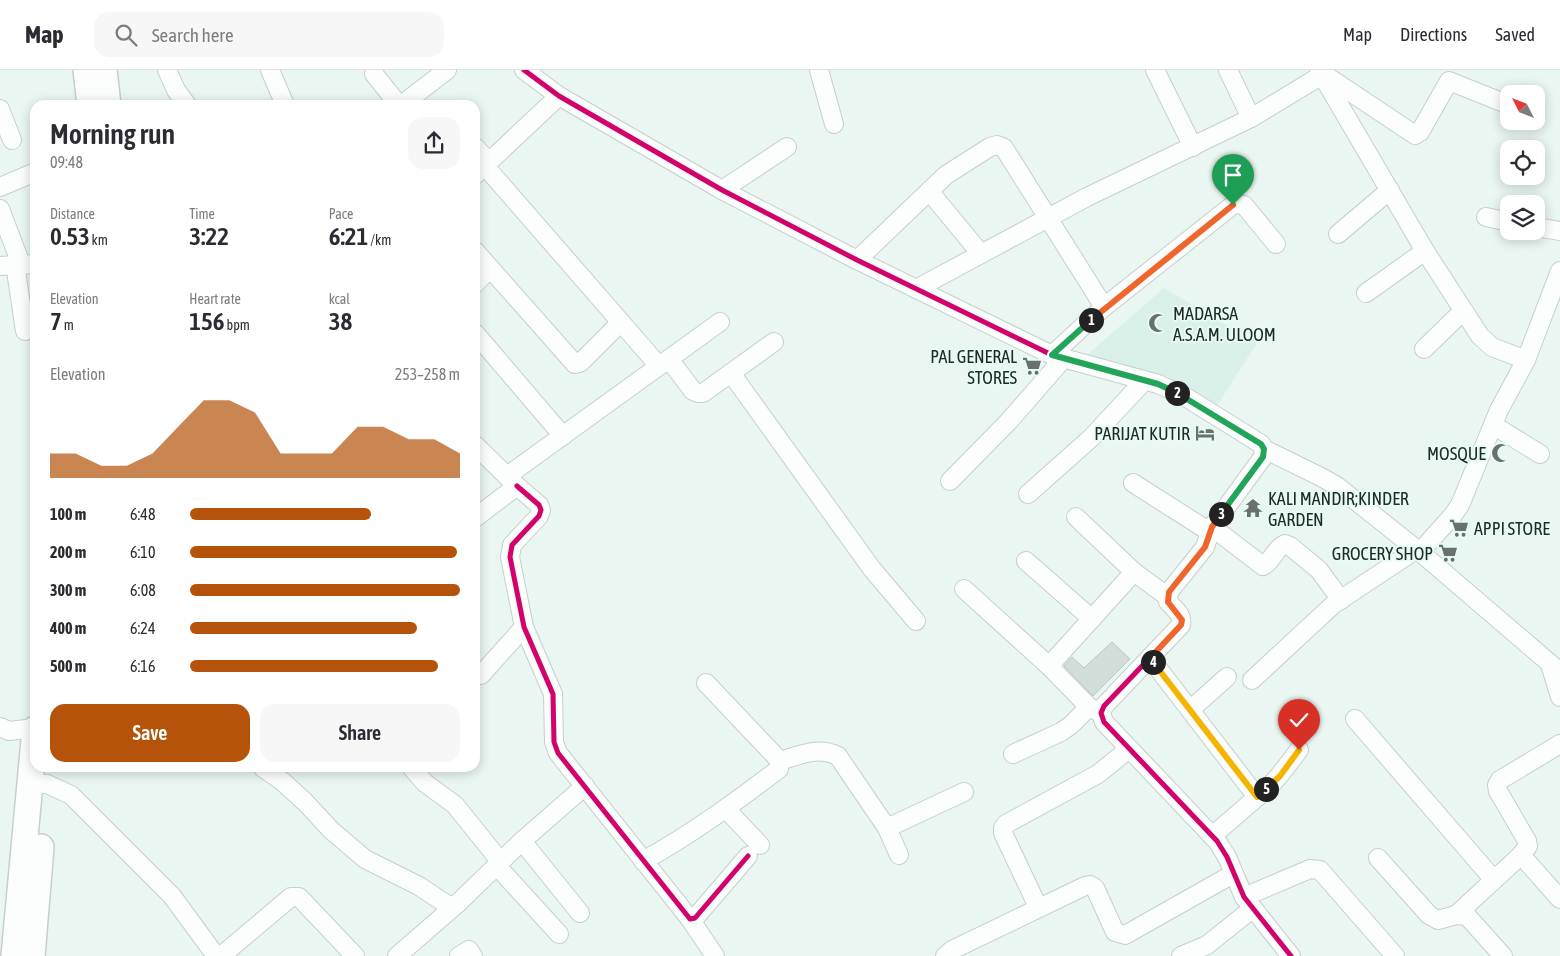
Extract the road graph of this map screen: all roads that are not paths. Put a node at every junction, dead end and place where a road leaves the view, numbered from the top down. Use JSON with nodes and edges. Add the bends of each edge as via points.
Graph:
{"nodes":[{"id":1,"x":86,"y":70,"type":"edge"},
{"id":2,"x":167,"y":70,"type":"edge"},
{"id":3,"x":270,"y":70,"type":"edge"},
{"id":4,"x":447,"y":70,"type":"edge"},
{"id":5,"x":524,"y":70,"type":"edge"},
{"id":6,"x":819,"y":70,"type":"edge"},
{"id":7,"x":1155,"y":70,"type":"edge"},
{"id":8,"x":1228,"y":70,"type":"edge"},
{"id":9,"x":1321,"y":72,"type":"edge"},
{"id":10,"x":374,"y":74,"type":"dead end"},
{"id":11,"x":100,"y":94,"type":"edge"},
{"id":12,"x":559,"y":96,"type":"junction"},
{"id":13,"x":183,"y":100,"type":"edge"},
{"id":14,"x":283,"y":100,"type":"edge"},
{"id":15,"x":395,"y":100,"type":"edge"},
{"id":16,"x":408,"y":100,"type":"edge"},
{"id":17,"x":1500,"y":101,"type":"edge"},
{"id":18,"x":0,"y":109,"type":"edge"},
{"id":19,"x":1250,"y":118,"type":"junction"},
{"id":20,"x":834,"y":124,"type":"dead end"},
{"id":21,"x":12,"y":140,"type":"dead end"},
{"id":22,"x":787,"y":147,"type":"dead end"},
{"id":23,"x":1193,"y":147,"type":"junction"},
{"id":24,"x":483,"y":168,"type":"edge"},
{"id":25,"x":30,"y":174,"type":"edge"},
{"id":26,"x":0,"y":187,"type":"edge"},
{"id":27,"x":722,"y":190,"type":"junction"},
{"id":28,"x":1390,"y":190,"type":"junction"},
{"id":29,"x":929,"y":191,"type":"junction"},
{"id":30,"x":0,"y":209,"type":"edge"},
{"id":31,"x":1486,"y":217,"type":"dead end"},
{"id":32,"x":1048,"y":218,"type":"junction"},
{"id":33,"x":1500,"y":220,"type":"edge"},
{"id":34,"x":1545,"y":228,"type":"edge"},
{"id":35,"x":1560,"y":231,"type":"edge"},
{"id":36,"x":1338,"y":234,"type":"dead end"},
{"id":37,"x":1276,"y":244,"type":"dead end"},
{"id":38,"x":1424,"y":251,"type":"junction"},
{"id":39,"x":981,"y":254,"type":"junction"},
{"id":40,"x":480,"y":256,"type":"edge"},
{"id":41,"x":857,"y":260,"type":"junction"},
{"id":42,"x":18,"y":265,"type":"edge"},
{"id":43,"x":490,"y":268,"type":"junction"},
{"id":44,"x":1560,"y":271,"type":"edge"},
{"id":45,"x":480,"y":279,"type":"edge"},
{"id":46,"x":916,"y":289,"type":"junction"},
{"id":47,"x":1366,"y":293,"type":"dead end"},
{"id":48,"x":1104,"y":307,"type":"junction"},
{"id":49,"x":1463,"y":312,"type":"junction"},
{"id":50,"x":621,"y":322,"type":"junction"},
{"id":51,"x":720,"y":322,"type":"dead end"},
{"id":52,"x":25,"y":331,"type":"dead end"},
{"id":53,"x":480,"y":338,"type":"edge"},
{"id":54,"x":774,"y":342,"type":"dead end"},
{"id":55,"x":1424,"y":349,"type":"dead end"},
{"id":56,"x":1058,"y":357,"type":"junction"},
{"id":57,"x":1526,"y":360,"type":"junction"},
{"id":58,"x":664,"y":362,"type":"junction"},
{"id":59,"x":731,"y":373,"type":"junction"},
{"id":60,"x":1144,"y":381,"type":"junction"},
{"id":61,"x":1493,"y":425,"type":"junction"},
{"id":62,"x":563,"y":436,"type":"junction"},
{"id":63,"x":1264,"y":449,"type":"junction"},
{"id":64,"x":480,"y":453,"type":"edge"},
{"id":65,"x":1540,"y":454,"type":"dead end"},
{"id":66,"x":512,"y":481,"type":"junction"},
{"id":67,"x":950,"y":481,"type":"dead end"},
{"id":68,"x":1133,"y":483,"type":"dead end"},
{"id":69,"x":1028,"y":494,"type":"dead end"},
{"id":70,"x":480,"y":513,"type":"edge"},
{"id":71,"x":1076,"y":517,"type":"dead end"},
{"id":72,"x":1211,"y":529,"type":"junction"},
{"id":73,"x":1418,"y":551,"type":"junction"},
{"id":74,"x":1026,"y":561,"type":"dead end"},
{"id":75,"x":1134,"y":572,"type":"junction"},
{"id":76,"x":964,"y":589,"type":"dead end"},
{"id":77,"x":1168,"y":597,"type":"junction"},
{"id":78,"x":1341,"y":600,"type":"junction"},
{"id":79,"x":1092,"y":619,"type":"junction"},
{"id":80,"x":916,"y":621,"type":"dead end"},
{"id":81,"x":524,"y":627,"type":"junction"},
{"id":82,"x":1150,"y":658,"type":"junction"},
{"id":83,"x":1048,"y":666,"type":"junction"},
{"id":84,"x":1557,"y":667,"type":"edge"},
{"id":85,"x":481,"y":675,"type":"dead end"},
{"id":86,"x":1227,"y":677,"type":"dead end"},
{"id":87,"x":1252,"y":680,"type":"dead end"},
{"id":88,"x":706,"y":683,"type":"dead end"},
{"id":89,"x":1560,"y":697,"type":"edge"},
{"id":90,"x":1095,"y":710,"type":"junction"},
{"id":91,"x":1190,"y":710,"type":"junction"},
{"id":92,"x":1355,"y":719,"type":"dead end"},
{"id":93,"x":0,"y":727,"type":"edge"},
{"id":94,"x":30,"y":729,"type":"edge"},
{"id":95,"x":1560,"y":744,"type":"edge"},
{"id":96,"x":1129,"y":749,"type":"junction"},
{"id":97,"x":1299,"y":750,"type":"dead end"},
{"id":98,"x":1013,"y":754,"type":"dead end"},
{"id":99,"x":780,"y":761,"type":"junction"},
{"id":100,"x":277,"y":772,"type":"edge"},
{"id":101,"x":415,"y":772,"type":"edge"},
{"id":102,"x":42,"y":778,"type":"edge"},
{"id":103,"x":585,"y":786,"type":"junction"},
{"id":104,"x":964,"y":792,"type":"dead end"},
{"id":105,"x":1257,"y":797,"type":"junction"},
{"id":106,"x":726,"y":809,"type":"junction"},
{"id":107,"x":887,"y":828,"type":"junction"},
{"id":108,"x":1212,"y":836,"type":"junction"},
{"id":109,"x":522,"y":841,"type":"junction"},
{"id":110,"x":899,"y":855,"type":"dead end"},
{"id":111,"x":1521,"y":855,"type":"junction"},
{"id":112,"x":1378,"y":858,"type":"dead end"},
{"id":113,"x":643,"y":861,"type":"junction"},
{"id":114,"x":498,"y":863,"type":"junction"},
{"id":115,"x":1233,"y":874,"type":"junction"},
{"id":116,"x":1494,"y":880,"type":"junction"},
{"id":117,"x":1560,"y":899,"type":"edge"},
{"id":118,"x":1248,"y":903,"type":"junction"},
{"id":119,"x":457,"y":904,"type":"junction"},
{"id":120,"x":1038,"y":907,"type":"junction"},
{"id":121,"x":580,"y":913,"type":"dead end"},
{"id":122,"x":1456,"y":915,"type":"junction"},
{"id":123,"x":690,"y":919,"type":"junction"},
{"id":124,"x":559,"y":934,"type":"dead end"},
{"id":125,"x":23,"y":950,"type":"edge"},
{"id":126,"x":216,"y":956,"type":"edge"},
{"id":127,"x":221,"y":956,"type":"edge"},
{"id":128,"x":355,"y":956,"type":"edge"},
{"id":129,"x":397,"y":956,"type":"edge"},
{"id":130,"x":459,"y":956,"type":"edge"},
{"id":131,"x":473,"y":956,"type":"edge"},
{"id":132,"x":715,"y":956,"type":"edge"},
{"id":133,"x":945,"y":956,"type":"edge"},
{"id":134,"x":1181,"y":956,"type":"edge"},
{"id":135,"x":1291,"y":956,"type":"edge"},
{"id":136,"x":1395,"y":956,"type":"edge"},
{"id":137,"x":1503,"y":956,"type":"edge"}],
"edges":[{"from":1,"to":11,"type":"highway"},
{"from":2,"to":13,"type":"street"},
{"from":3,"to":14,"type":"street"},
{"from":4,"to":16,"type":"street"},
{"from":5,"to":12,"type":"street"},
{"from":6,"to":20,"type":"street"},
{"from":7,"to":23,"type":"street"},
{"from":8,"to":19,"type":"street"},
{"from":9,"to":17,"type":"street","via":[[1415,135],[1420,132],[1449,81]]},
{"from":9,"to":19,"type":"street"},
{"from":9,"to":28,"type":"street"},
{"from":10,"to":15,"type":"street"},
{"from":12,"to":24,"type":"street"},
{"from":12,"to":27,"type":"street"},
{"from":18,"to":21,"type":"street"},
{"from":19,"to":23,"type":"street"},
{"from":22,"to":27,"type":"street"},
{"from":23,"to":32,"type":"street"},
{"from":24,"to":50,"type":"street"},
{"from":25,"to":26,"type":"street"},
{"from":27,"to":41,"type":"street"},
{"from":28,"to":36,"type":"street"},
{"from":28,"to":38,"type":"street"},
{"from":29,"to":32,"type":"street","via":[[946,175],[997,145],[1004,148]]},
{"from":29,"to":39,"type":"street"},
{"from":29,"to":41,"type":"street"},
{"from":30,"to":42,"type":"street"},
{"from":31,"to":33,"type":"street"},
{"from":32,"to":39,"type":"street"},
{"from":32,"to":48,"type":"street"},
{"from":34,"to":35,"type":"street"},
{"from":37,"to":48,"type":"street","via":[[1244,205],[1233,205]]},
{"from":38,"to":47,"type":"street"},
{"from":38,"to":49,"type":"street"},
{"from":39,"to":46,"type":"street"},
{"from":40,"to":43,"type":"street"},
{"from":41,"to":46,"type":"street"},
{"from":42,"to":52,"type":"street"},
{"from":43,"to":45,"type":"street"},
{"from":43,"to":50,"type":"street","via":[[576,364]]},
{"from":44,"to":57,"type":"street"},
{"from":46,"to":56,"type":"street"},
{"from":48,"to":56,"type":"street"},
{"from":49,"to":55,"type":"street"},
{"from":49,"to":57,"type":"street","via":[[1486,343]]},
{"from":50,"to":58,"type":"street"},
{"from":51,"to":58,"type":"street"},
{"from":53,"to":62,"type":"street"},
{"from":54,"to":59,"type":"street"},
{"from":56,"to":60,"type":"street"},
{"from":56,"to":67,"type":"street","via":[[1009,421]]},
{"from":57,"to":61,"type":"street"},
{"from":58,"to":59,"type":"street","via":[[698,394]]},
{"from":58,"to":62,"type":"street"},
{"from":59,"to":80,"type":"street","via":[[872,570]]},
{"from":60,"to":63,"type":"street","via":[[1184,396],[1261,444]]},
{"from":60,"to":69,"type":"street","via":[[1091,438]]},
{"from":61,"to":65,"type":"street"},
{"from":61,"to":73,"type":"street","via":[[1457,510]]},
{"from":62,"to":66,"type":"street"},
{"from":63,"to":72,"type":"street","via":[[1263,457]]},
{"from":63,"to":73,"type":"street","via":[[1328,480]]},
{"from":64,"to":66,"type":"street"},
{"from":66,"to":70,"type":"street"},
{"from":66,"to":81,"type":"street","via":[[541,510],[510,551]]},
{"from":68,"to":72,"type":"street"},
{"from":71,"to":75,"type":"street"},
{"from":72,"to":77,"type":"street","via":[[1205,547]]},
{"from":72,"to":78,"type":"street","via":[[1263,566],[1280,546],[1290,546],[1318,570]]},
{"from":73,"to":78,"type":"street"},
{"from":73,"to":84,"type":"street"},
{"from":74,"to":79,"type":"street"},
{"from":75,"to":77,"type":"street"},
{"from":75,"to":79,"type":"street"},
{"from":76,"to":83,"type":"street"},
{"from":77,"to":82,"type":"street","via":[[1168,602],[1180,615],[1181,625]]},
{"from":78,"to":87,"type":"street","via":[[1326,610]]},
{"from":79,"to":83,"type":"street"},
{"from":81,"to":85,"type":"street"},
{"from":81,"to":103,"type":"street","via":[[553,694],[554,742],[558,753]]},
{"from":82,"to":90,"type":"street","via":[[1104,706]]},
{"from":82,"to":91,"type":"street"},
{"from":83,"to":90,"type":"street"},
{"from":84,"to":89,"type":"street"},
{"from":86,"to":91,"type":"street"},
{"from":88,"to":99,"type":"street"},
{"from":90,"to":96,"type":"street"},
{"from":90,"to":98,"type":"street","via":[[1061,732]]},
{"from":91,"to":105,"type":"street"},
{"from":92,"to":116,"type":"street"},
{"from":93,"to":94,"type":"street","via":[[9,731]]},
{"from":95,"to":111,"type":"street","via":[[1500,780],[1497,785],[1527,840],[1528,846]]},
{"from":96,"to":108,"type":"street"},
{"from":96,"to":120,"type":"street","via":[[1098,774],[1002,828]]},
{"from":97,"to":105,"type":"street","via":[[1280,776]]},
{"from":99,"to":106,"type":"street","via":[[779,769]]},
{"from":99,"to":107,"type":"street","via":[[816,751],[838,756]]},
{"from":100,"to":119,"type":"street","via":[[331,830],[365,859],[419,886],[441,902],[450,906]]},
{"from":101,"to":114,"type":"street","via":[[455,805]]},
{"from":102,"to":125,"type":"highway"},
{"from":102,"to":126,"type":"street","via":[[71,795],[172,896]]},
{"from":103,"to":109,"type":"street"},
{"from":103,"to":113,"type":"street"},
{"from":104,"to":107,"type":"street"},
{"from":105,"to":108,"type":"street"},
{"from":106,"to":113,"type":"street"},
{"from":106,"to":123,"type":"street","via":[[754,851],[695,918]]},
{"from":107,"to":110,"type":"street"},
{"from":108,"to":115,"type":"street","via":[[1227,857]]},
{"from":109,"to":114,"type":"street"},
{"from":109,"to":121,"type":"street"},
{"from":111,"to":116,"type":"street"},
{"from":111,"to":117,"type":"street"},
{"from":112,"to":122,"type":"street","via":[[1430,915],[1438,920]]},
{"from":113,"to":123,"type":"street"},
{"from":114,"to":119,"type":"street"},
{"from":114,"to":124,"type":"street"},
{"from":115,"to":118,"type":"street"},
{"from":115,"to":120,"type":"street","via":[[1125,935],[1116,932],[1095,888],[1090,886]]},
{"from":116,"to":122,"type":"street"},
{"from":118,"to":134,"type":"street","via":[[1207,945]]},
{"from":118,"to":135,"type":"street"},
{"from":118,"to":136,"type":"street","via":[[1316,868]]},
{"from":119,"to":129,"type":"street"},
{"from":120,"to":133,"type":"street"},
{"from":122,"to":137,"type":"street","via":[[1467,916]]},
{"from":123,"to":132,"type":"street"},
{"from":127,"to":128,"type":"street","via":[[295,896]]},
{"from":130,"to":131,"type":"street","via":[[469,950]]}]}
